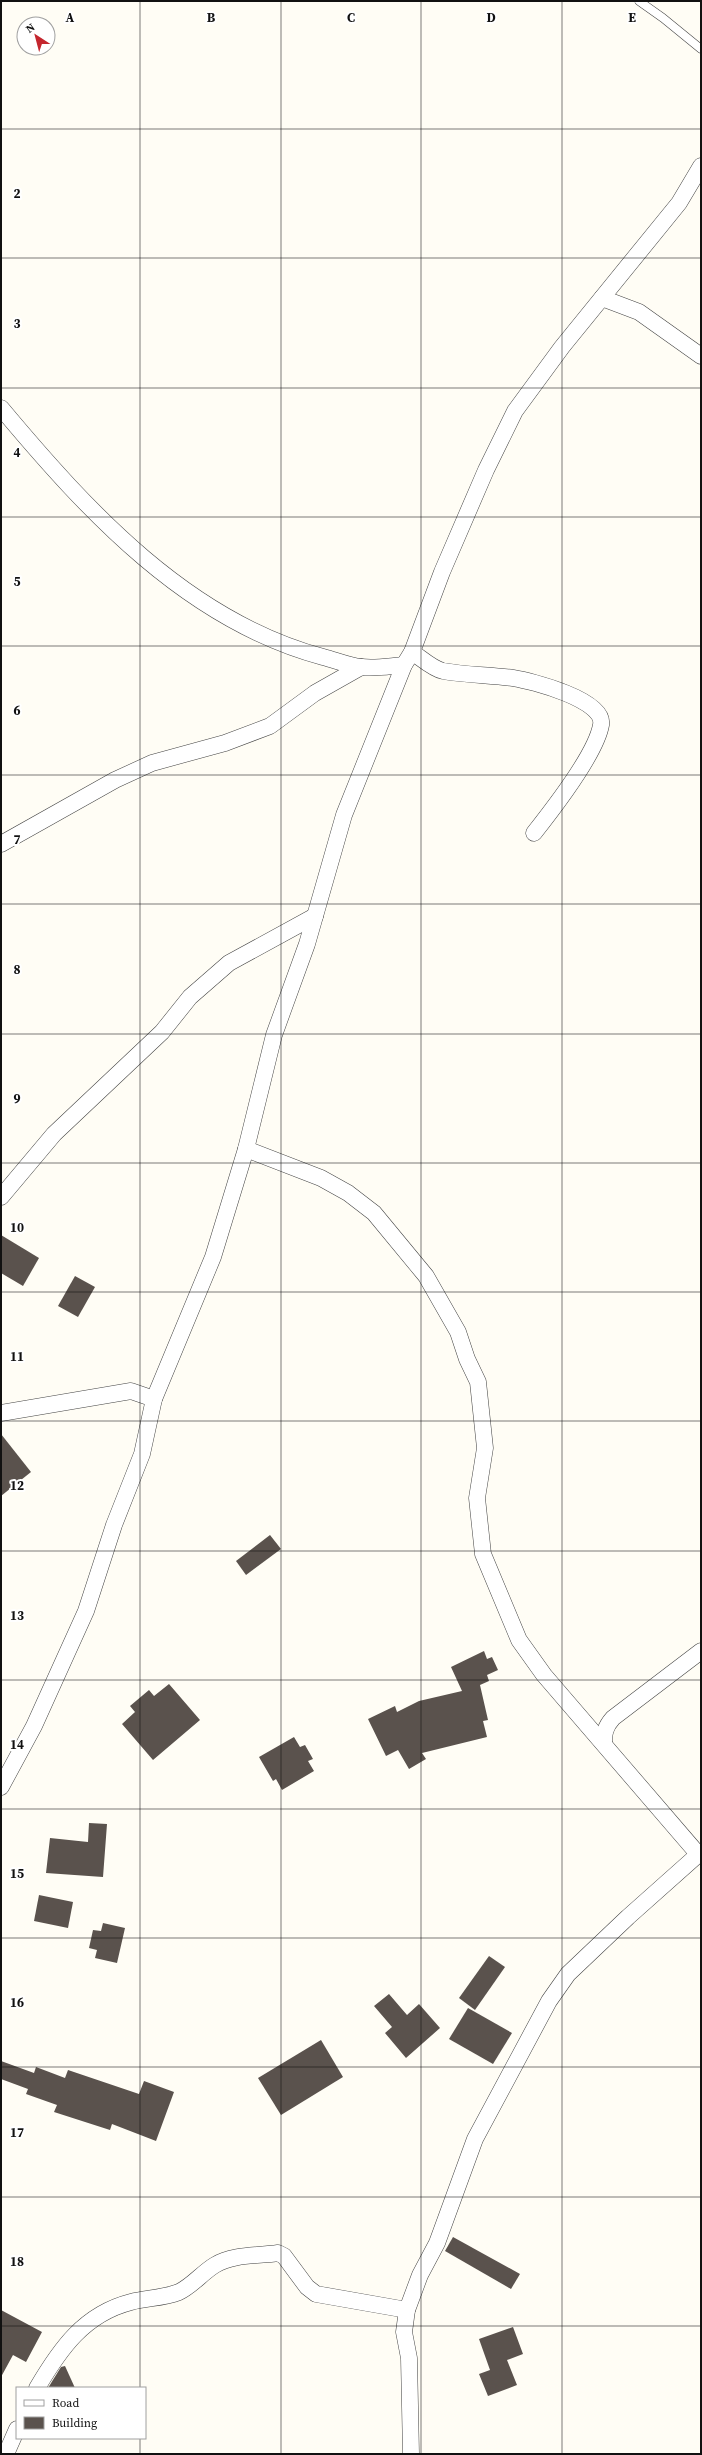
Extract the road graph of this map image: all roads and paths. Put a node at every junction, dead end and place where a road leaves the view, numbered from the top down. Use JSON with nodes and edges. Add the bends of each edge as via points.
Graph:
{"nodes":[{"id":1,"x":639,"y":1,"type":"edge"},
{"id":2,"x":701,"y":49,"type":"edge"},
{"id":3,"x":701,"y":166,"type":"edge"},
{"id":4,"x":602,"y":298,"type":"junction"},
{"id":5,"x":701,"y":356,"type":"edge"},
{"id":6,"x":1,"y":408,"type":"edge"},
{"id":7,"x":408,"y":659,"type":"junction"},
{"id":8,"x":361,"y":667,"type":"junction"},
{"id":9,"x":534,"y":833,"type":"dead end"},
{"id":10,"x":1,"y":844,"type":"edge"},
{"id":11,"x":315,"y":916,"type":"junction"},
{"id":12,"x":246,"y":1149,"type":"junction"},
{"id":13,"x":1,"y":1197,"type":"edge"},
{"id":14,"x":154,"y":1399,"type":"junction"},
{"id":15,"x":1,"y":1414,"type":"edge"},
{"id":16,"x":701,"y":1651,"type":"edge"},
{"id":17,"x":604,"y":1744,"type":"junction"},
{"id":18,"x":1,"y":1787,"type":"edge"},
{"id":19,"x":700,"y":1853,"type":"edge"},
{"id":20,"x":407,"y":2310,"type":"junction"},
{"id":21,"x":38,"y":2387,"type":"edge"},
{"id":22,"x":16,"y":2431,"type":"edge"},
{"id":23,"x":6,"y":2454,"type":"edge"},
{"id":24,"x":411,"y":2454,"type":"edge"}],
"edges":[{"from":1,"to":2,"type":"lane"},
{"from":3,"to":4,"type":"street","via":[[679,203]]},
{"from":4,"to":5,"type":"street","via":[[639,312]]},
{"from":4,"to":7,"type":"street","via":[[515,411],[486,470]]},
{"from":6,"to":8,"type":"street","via":[[45,461],[120,537],[171,582],[228,618],[293,649]]},
{"from":7,"to":8,"type":"street"},
{"from":7,"to":9,"type":"street","via":[[442,670],[534,683],[584,700],[598,712],[602,724],[598,740],[558,802]]},
{"from":7,"to":11,"type":"street","via":[[344,815]]},
{"from":8,"to":10,"type":"street","via":[[315,693],[270,726],[225,744],[152,762]]},
{"from":11,"to":12,"type":"street","via":[[274,1034]]},
{"from":11,"to":13,"type":"street","via":[[229,963],[190,998],[162,1032],[54,1134]]},
{"from":12,"to":14,"type":"street","via":[[213,1257]]},
{"from":12,"to":17,"type":"street","via":[[321,1178],[348,1193],[374,1213],[426,1276],[445,1307],[478,1382],[485,1448],[477,1498],[483,1554],[492,1580],[519,1640],[544,1675]]},
{"from":14,"to":15,"type":"street","via":[[131,1391]]},
{"from":14,"to":18,"type":"street","via":[[142,1454],[114,1525],[86,1611],[34,1726]]},
{"from":16,"to":17,"type":"street","via":[[613,1718],[606,1726]]},
{"from":17,"to":19,"type":"street"},
{"from":19,"to":20,"type":"street","via":[[568,1974],[548,2001],[476,2139],[437,2243],[420,2275]]},
{"from":20,"to":21,"type":"street","via":[[316,2294],[306,2287],[284,2256],[278,2253],[240,2257],[216,2264],[179,2292],[130,2302],[105,2311],[80,2328],[62,2346]]},
{"from":20,"to":24,"type":"street","via":[[404,2332],[409,2358]]},
{"from":22,"to":23,"type":"street"}]}
